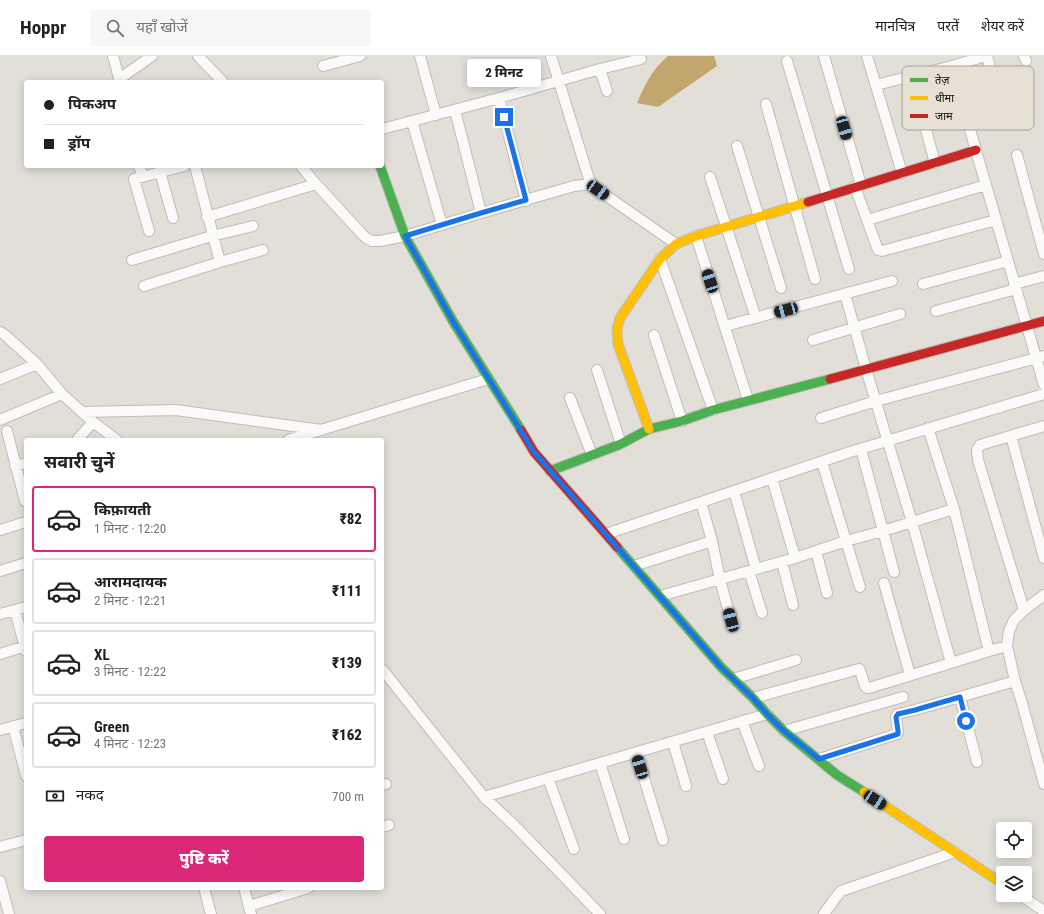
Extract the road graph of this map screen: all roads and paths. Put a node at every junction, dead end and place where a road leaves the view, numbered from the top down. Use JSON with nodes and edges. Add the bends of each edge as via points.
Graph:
{"nodes":[{"id":1,"x":113,"y":56,"type":"edge"},
{"id":2,"x":152,"y":56,"type":"edge"},
{"id":3,"x":198,"y":56,"type":"edge"},
{"id":4,"x":360,"y":56,"type":"edge"},
{"id":5,"x":420,"y":56,"type":"edge"},
{"id":6,"x":551,"y":56,"type":"edge"},
{"id":7,"x":824,"y":56,"type":"edge"},
{"id":8,"x":867,"y":56,"type":"edge"},
{"id":9,"x":986,"y":56,"type":"edge"},
{"id":10,"x":641,"y":59,"type":"dead end"},
{"id":11,"x":787,"y":61,"type":"dead end"},
{"id":12,"x":323,"y":66,"type":"dead end"},
{"id":13,"x":952,"y":66,"type":"edge"},
{"id":14,"x":989,"y":66,"type":"edge"},
{"id":15,"x":600,"y":69,"type":"junction"},
{"id":16,"x":902,"y":78,"type":"edge"},
{"id":17,"x":120,"y":80,"type":"edge"},
{"id":18,"x":221,"y":80,"type":"edge"},
{"id":19,"x":559,"y":81,"type":"junction"},
{"id":20,"x":876,"y":85,"type":"junction"},
{"id":21,"x":606,"y":91,"type":"dead end"},
{"id":22,"x":499,"y":98,"type":"junction"},
{"id":23,"x":766,"y":104,"type":"dead end"},
{"id":24,"x":455,"y":110,"type":"junction"},
{"id":25,"x":436,"y":115,"type":"junction"},
{"id":26,"x":412,"y":120,"type":"junction"},
{"id":27,"x":384,"y":128,"type":"edge"},
{"id":28,"x":926,"y":130,"type":"edge"},
{"id":29,"x":970,"y":130,"type":"edge"},
{"id":30,"x":737,"y":146,"type":"dead end"},
{"id":31,"x":976,"y":150,"type":"junction"},
{"id":32,"x":1017,"y":154,"type":"dead end"},
{"id":33,"x":935,"y":163,"type":"junction"},
{"id":34,"x":140,"y":168,"type":"edge"},
{"id":35,"x":176,"y":168,"type":"edge"},
{"id":36,"x":195,"y":168,"type":"edge"},
{"id":37,"x":304,"y":168,"type":"edge"},
{"id":38,"x":381,"y":168,"type":"edge"},
{"id":39,"x":160,"y":172,"type":"junction"},
{"id":40,"x":902,"y":173,"type":"junction"},
{"id":41,"x":143,"y":177,"type":"junction"},
{"id":42,"x":710,"y":177,"type":"dead end"},
{"id":43,"x":316,"y":184,"type":"junction"},
{"id":44,"x":592,"y":184,"type":"junction"},
{"id":45,"x":986,"y":185,"type":"junction"},
{"id":46,"x":858,"y":186,"type":"junction"},
{"id":47,"x":827,"y":196,"type":"junction"},
{"id":48,"x":526,"y":200,"type":"junction"},
{"id":49,"x":794,"y":206,"type":"junction"},
{"id":50,"x":481,"y":213,"type":"junction"},
{"id":51,"x":207,"y":217,"type":"junction"},
{"id":52,"x":759,"y":217,"type":"junction"},
{"id":53,"x":173,"y":218,"type":"dead end"},
{"id":54,"x":867,"y":220,"type":"junction"},
{"id":55,"x":996,"y":220,"type":"junction"},
{"id":56,"x":442,"y":225,"type":"junction"},
{"id":57,"x":253,"y":226,"type":"dead end"},
{"id":58,"x":726,"y":227,"type":"junction"},
{"id":59,"x":149,"y":231,"type":"dead end"},
{"id":60,"x":212,"y":236,"type":"junction"},
{"id":61,"x":405,"y":236,"type":"junction"},
{"id":62,"x":696,"y":236,"type":"junction"},
{"id":63,"x":676,"y":244,"type":"junction"},
{"id":64,"x":263,"y":250,"type":"dead end"},
{"id":65,"x":1044,"y":254,"type":"edge"},
{"id":66,"x":660,"y":259,"type":"junction"},
{"id":67,"x":132,"y":260,"type":"dead end"},
{"id":68,"x":1008,"y":261,"type":"junction"},
{"id":69,"x":220,"y":262,"type":"junction"},
{"id":70,"x":849,"y":269,"type":"dead end"},
{"id":71,"x":1044,"y":276,"type":"edge"},
{"id":72,"x":815,"y":279,"type":"dead end"},
{"id":73,"x":892,"y":281,"type":"dead end"},
{"id":74,"x":923,"y":284,"type":"dead end"},
{"id":75,"x":144,"y":286,"type":"dead end"},
{"id":76,"x":1015,"y":286,"type":"junction"},
{"id":77,"x":782,"y":288,"type":"dead end"},
{"id":78,"x":845,"y":294,"type":"junction"},
{"id":79,"x":936,"y":311,"type":"dead end"},
{"id":80,"x":900,"y":314,"type":"dead end"},
{"id":81,"x":756,"y":318,"type":"junction"},
{"id":82,"x":1044,"y":321,"type":"edge"},
{"id":83,"x":724,"y":326,"type":"junction"},
{"id":84,"x":1027,"y":326,"type":"junction"},
{"id":85,"x":855,"y":328,"type":"junction"},
{"id":86,"x":2,"y":335,"type":"edge"},
{"id":87,"x":654,"y":335,"type":"dead end"},
{"id":88,"x":813,"y":340,"type":"dead end"},
{"id":89,"x":1040,"y":357,"type":"edge"},
{"id":90,"x":37,"y":364,"type":"junction"},
{"id":91,"x":866,"y":369,"type":"junction"},
{"id":92,"x":597,"y":370,"type":"dead end"},
{"id":93,"x":0,"y":379,"type":"edge"},
{"id":94,"x":488,"y":379,"type":"junction"},
{"id":95,"x":1044,"y":385,"type":"edge"},
{"id":96,"x":62,"y":394,"type":"junction"},
{"id":97,"x":1044,"y":394,"type":"edge"},
{"id":98,"x":570,"y":398,"type":"dead end"},
{"id":99,"x":748,"y":400,"type":"junction"},
{"id":100,"x":876,"y":401,"type":"junction"},
{"id":101,"x":713,"y":410,"type":"junction"},
{"id":102,"x":82,"y":412,"type":"junction"},
{"id":103,"x":821,"y":418,"type":"dead end"},
{"id":104,"x":0,"y":420,"type":"edge"},
{"id":105,"x":682,"y":421,"type":"junction"},
{"id":106,"x":93,"y":422,"type":"junction"},
{"id":107,"x":1044,"y":426,"type":"edge"},
{"id":108,"x":928,"y":428,"type":"junction"},
{"id":109,"x":649,"y":429,"type":"junction"},
{"id":110,"x":322,"y":430,"type":"junction"},
{"id":111,"x":6,"y":431,"type":"dead end"},
{"id":112,"x":1011,"y":436,"type":"junction"},
{"id":113,"x":79,"y":438,"type":"edge"},
{"id":114,"x":114,"y":438,"type":"edge"},
{"id":115,"x":295,"y":438,"type":"edge"},
{"id":116,"x":888,"y":441,"type":"junction"},
{"id":117,"x":622,"y":444,"type":"junction"},
{"id":118,"x":861,"y":449,"type":"junction"},
{"id":119,"x":592,"y":455,"type":"junction"},
{"id":120,"x":822,"y":462,"type":"junction"},
{"id":121,"x":24,"y":464,"type":"edge"},
{"id":122,"x":16,"y":466,"type":"junction"},
{"id":123,"x":550,"y":471,"type":"junction"},
{"id":124,"x":772,"y":478,"type":"junction"},
{"id":125,"x":734,"y":491,"type":"junction"},
{"id":126,"x":24,"y":497,"type":"edge"},
{"id":127,"x":701,"y":502,"type":"junction"},
{"id":128,"x":954,"y":509,"type":"junction"},
{"id":129,"x":912,"y":522,"type":"junction"},
{"id":130,"x":24,"y":523,"type":"edge"},
{"id":131,"x":0,"y":530,"type":"edge"},
{"id":132,"x":883,"y":531,"type":"junction"},
{"id":133,"x":606,"y":534,"type":"junction"},
{"id":134,"x":712,"y":541,"type":"junction"},
{"id":135,"x":846,"y":541,"type":"junction"},
{"id":136,"x":816,"y":551,"type":"junction"},
{"id":137,"x":795,"y":558,"type":"junction"},
{"id":138,"x":1044,"y":558,"type":"edge"},
{"id":139,"x":782,"y":562,"type":"junction"},
{"id":140,"x":24,"y":564,"type":"edge"},
{"id":141,"x":634,"y":566,"type":"junction"},
{"id":142,"x":753,"y":570,"type":"junction"},
{"id":143,"x":0,"y":571,"type":"edge"},
{"id":144,"x":894,"y":572,"type":"dead end"},
{"id":145,"x":720,"y":580,"type":"junction"},
{"id":146,"x":884,"y":583,"type":"dead end"},
{"id":147,"x":860,"y":587,"type":"dead end"},
{"id":148,"x":828,"y":593,"type":"dead end"},
{"id":149,"x":1044,"y":595,"type":"edge"},
{"id":150,"x":660,"y":596,"type":"junction"},
{"id":151,"x":793,"y":605,"type":"dead end"},
{"id":152,"x":24,"y":608,"type":"edge"},
{"id":153,"x":15,"y":610,"type":"junction"},
{"id":154,"x":1024,"y":610,"type":"junction"},
{"id":155,"x":762,"y":613,"type":"dead end"},
{"id":156,"x":0,"y":614,"type":"edge"},
{"id":157,"x":731,"y":620,"type":"dead end"},
{"id":158,"x":24,"y":641,"type":"edge"},
{"id":159,"x":1007,"y":646,"type":"junction"},
{"id":160,"x":24,"y":648,"type":"edge"},
{"id":161,"x":989,"y":651,"type":"junction"},
{"id":162,"x":0,"y":654,"type":"edge"},
{"id":163,"x":796,"y":660,"type":"dead end"},
{"id":164,"x":951,"y":663,"type":"junction"},
{"id":165,"x":384,"y":672,"type":"edge"},
{"id":166,"x":910,"y":675,"type":"junction"},
{"id":167,"x":733,"y":680,"type":"junction"},
{"id":168,"x":1015,"y":681,"type":"junction"},
{"id":169,"x":903,"y":697,"type":"dead end"},
{"id":170,"x":960,"y":697,"type":"junction"},
{"id":171,"x":753,"y":698,"type":"junction"},
{"id":172,"x":767,"y":714,"type":"junction"},
{"id":173,"x":742,"y":721,"type":"junction"},
{"id":174,"x":24,"y":723,"type":"edge"},
{"id":175,"x":13,"y":726,"type":"junction"},
{"id":176,"x":0,"y":730,"type":"edge"},
{"id":177,"x":784,"y":731,"type":"junction"},
{"id":178,"x":707,"y":732,"type":"junction"},
{"id":179,"x":673,"y":742,"type":"junction"},
{"id":180,"x":636,"y":752,"type":"junction"},
{"id":181,"x":819,"y":759,"type":"junction"},
{"id":182,"x":977,"y":762,"type":"dead end"},
{"id":183,"x":600,"y":763,"type":"junction"},
{"id":184,"x":760,"y":766,"type":"dead end"},
{"id":185,"x":24,"y":768,"type":"edge"},
{"id":186,"x":548,"y":778,"type":"junction"},
{"id":187,"x":723,"y":779,"type":"dead end"},
{"id":188,"x":1044,"y":784,"type":"edge"},
{"id":189,"x":686,"y":786,"type":"dead end"},
{"id":190,"x":484,"y":797,"type":"junction"},
{"id":191,"x":624,"y":839,"type":"dead end"},
{"id":192,"x":663,"y":840,"type":"dead end"},
{"id":193,"x":24,"y":841,"type":"edge"},
{"id":194,"x":0,"y":847,"type":"edge"},
{"id":195,"x":574,"y":849,"type":"dead end"},
{"id":196,"x":955,"y":852,"type":"junction"},
{"id":197,"x":996,"y":879,"type":"edge"},
{"id":198,"x":0,"y":881,"type":"edge"},
{"id":199,"x":205,"y":890,"type":"edge"},
{"id":200,"x":245,"y":890,"type":"edge"},
{"id":201,"x":303,"y":890,"type":"edge"},
{"id":202,"x":1030,"y":902,"type":"edge"},
{"id":203,"x":250,"y":910,"type":"edge"},
{"id":204,"x":1044,"y":911,"type":"edge"},
{"id":205,"x":10,"y":914,"type":"edge"},
{"id":206,"x":211,"y":914,"type":"edge"},
{"id":207,"x":600,"y":914,"type":"edge"},
{"id":208,"x":824,"y":914,"type":"edge"}],
"edges":[{"from":1,"to":17,"type":"street"},
{"from":2,"to":17,"type":"street"},
{"from":3,"to":18,"type":"street"},
{"from":4,"to":12,"type":"street"},
{"from":5,"to":25,"type":"street"},
{"from":6,"to":19,"type":"street"},
{"from":7,"to":46,"type":"street"},
{"from":8,"to":20,"type":"street"},
{"from":9,"to":13,"type":"street"},
{"from":9,"to":14,"type":"street"},
{"from":10,"to":15,"type":"street"},
{"from":11,"to":47,"type":"street"},
{"from":15,"to":19,"type":"street"},
{"from":15,"to":21,"type":"street"},
{"from":16,"to":20,"type":"street"},
{"from":19,"to":22,"type":"street"},
{"from":19,"to":44,"type":"street"},
{"from":20,"to":40,"type":"street"},
{"from":22,"to":24,"type":"street"},
{"from":22,"to":48,"type":"street"},
{"from":23,"to":49,"type":"street"},
{"from":24,"to":25,"type":"street"},
{"from":24,"to":50,"type":"street"},
{"from":25,"to":26,"type":"street"},
{"from":26,"to":27,"type":"street"},
{"from":26,"to":56,"type":"street"},
{"from":28,"to":33,"type":"street"},
{"from":29,"to":31,"type":"street"},
{"from":30,"to":52,"type":"street"},
{"from":31,"to":33,"type":"street"},
{"from":31,"to":45,"type":"street"},
{"from":32,"to":65,"type":"street"},
{"from":33,"to":40,"type":"street"},
{"from":34,"to":41,"type":"street"},
{"from":35,"to":39,"type":"street"},
{"from":36,"to":51,"type":"street"},
{"from":37,"to":43,"type":"street"},
{"from":38,"to":61,"type":"street"},
{"from":39,"to":41,"type":"street"},
{"from":39,"to":53,"type":"street"},
{"from":40,"to":46,"type":"street"},
{"from":41,"to":59,"type":"street","via":[[134,179]]},
{"from":42,"to":58,"type":"street"},
{"from":43,"to":51,"type":"street"},
{"from":43,"to":61,"type":"street","via":[[366,238],[380,241]]},
{"from":44,"to":48,"type":"street","via":[[574,186]]},
{"from":44,"to":63,"type":"street"},
{"from":45,"to":54,"type":"street"},
{"from":45,"to":55,"type":"street"},
{"from":46,"to":47,"type":"street"},
{"from":46,"to":54,"type":"street"},
{"from":47,"to":49,"type":"street"},
{"from":47,"to":70,"type":"street"},
{"from":48,"to":50,"type":"street"},
{"from":49,"to":52,"type":"street"},
{"from":49,"to":72,"type":"street"},
{"from":50,"to":56,"type":"street"},
{"from":51,"to":60,"type":"street"},
{"from":52,"to":58,"type":"street"},
{"from":52,"to":77,"type":"street"},
{"from":54,"to":55,"type":"street","via":[[878,250],[882,251]]},
{"from":55,"to":68,"type":"street"},
{"from":56,"to":61,"type":"street"},
{"from":57,"to":60,"type":"street"},
{"from":58,"to":62,"type":"street"},
{"from":58,"to":81,"type":"street"},
{"from":60,"to":67,"type":"street"},
{"from":60,"to":69,"type":"street"},
{"from":61,"to":94,"type":"street"},
{"from":62,"to":63,"type":"street"},
{"from":62,"to":83,"type":"street"},
{"from":63,"to":66,"type":"street"},
{"from":64,"to":69,"type":"street"},
{"from":66,"to":101,"type":"street"},
{"from":66,"to":109,"type":"street","via":[[620,318],[616,329],[618,344]]},
{"from":68,"to":74,"type":"street"},
{"from":68,"to":76,"type":"street"},
{"from":69,"to":75,"type":"street"},
{"from":71,"to":76,"type":"street"},
{"from":73,"to":78,"type":"street"},
{"from":76,"to":79,"type":"street"},
{"from":76,"to":84,"type":"street"},
{"from":78,"to":81,"type":"street"},
{"from":78,"to":85,"type":"street"},
{"from":80,"to":85,"type":"street"},
{"from":81,"to":83,"type":"street"},
{"from":82,"to":84,"type":"street"},
{"from":83,"to":99,"type":"street"},
{"from":84,"to":89,"type":"street"},
{"from":84,"to":91,"type":"street"},
{"from":85,"to":88,"type":"street"},
{"from":85,"to":91,"type":"street"},
{"from":86,"to":90,"type":"street"},
{"from":87,"to":105,"type":"street"},
{"from":89,"to":95,"type":"street"},
{"from":89,"to":100,"type":"street"},
{"from":90,"to":93,"type":"street"},
{"from":90,"to":96,"type":"street"},
{"from":91,"to":99,"type":"street"},
{"from":91,"to":100,"type":"street"},
{"from":92,"to":117,"type":"street"},
{"from":94,"to":110,"type":"street"},
{"from":94,"to":123,"type":"street","via":[[534,452]]},
{"from":96,"to":102,"type":"street"},
{"from":96,"to":104,"type":"street"},
{"from":97,"to":108,"type":"street"},
{"from":98,"to":119,"type":"street"},
{"from":99,"to":101,"type":"street"},
{"from":100,"to":103,"type":"street"},
{"from":100,"to":116,"type":"street"},
{"from":101,"to":105,"type":"street"},
{"from":102,"to":106,"type":"street"},
{"from":102,"to":110,"type":"street","via":[[176,410]]},
{"from":105,"to":109,"type":"street"},
{"from":106,"to":113,"type":"street"},
{"from":106,"to":114,"type":"street"},
{"from":107,"to":112,"type":"street"},
{"from":108,"to":116,"type":"street"},
{"from":108,"to":128,"type":"street"},
{"from":109,"to":117,"type":"street"},
{"from":110,"to":115,"type":"street"},
{"from":111,"to":122,"type":"street"},
{"from":112,"to":138,"type":"street"},
{"from":112,"to":154,"type":"street","via":[[980,445],[977,450]]},
{"from":116,"to":118,"type":"street"},
{"from":116,"to":129,"type":"street"},
{"from":117,"to":119,"type":"street"},
{"from":118,"to":120,"type":"street"},
{"from":118,"to":132,"type":"street"},
{"from":119,"to":123,"type":"street"},
{"from":120,"to":124,"type":"street"},
{"from":120,"to":135,"type":"street"},
{"from":121,"to":122,"type":"street"},
{"from":122,"to":126,"type":"street"},
{"from":123,"to":133,"type":"street"},
{"from":124,"to":125,"type":"street"},
{"from":124,"to":137,"type":"street"},
{"from":125,"to":127,"type":"street"},
{"from":125,"to":142,"type":"street"},
{"from":127,"to":133,"type":"street"},
{"from":127,"to":134,"type":"street"},
{"from":128,"to":129,"type":"street"},
{"from":128,"to":161,"type":"street"},
{"from":129,"to":132,"type":"street"},
{"from":129,"to":164,"type":"street"},
{"from":130,"to":131,"type":"street"},
{"from":132,"to":135,"type":"street"},
{"from":132,"to":144,"type":"street"},
{"from":133,"to":141,"type":"street"},
{"from":134,"to":141,"type":"street"},
{"from":134,"to":145,"type":"street"},
{"from":135,"to":136,"type":"street"},
{"from":135,"to":147,"type":"street"},
{"from":136,"to":137,"type":"street"},
{"from":136,"to":148,"type":"street"},
{"from":137,"to":139,"type":"street"},
{"from":139,"to":142,"type":"street"},
{"from":139,"to":151,"type":"street"},
{"from":140,"to":143,"type":"street"},
{"from":141,"to":150,"type":"street"},
{"from":142,"to":145,"type":"street"},
{"from":142,"to":155,"type":"street"},
{"from":145,"to":150,"type":"street"},
{"from":145,"to":157,"type":"street"},
{"from":146,"to":166,"type":"street"},
{"from":149,"to":154,"type":"street"},
{"from":150,"to":167,"type":"street"},
{"from":152,"to":153,"type":"street"},
{"from":153,"to":156,"type":"street"},
{"from":153,"to":158,"type":"street"},
{"from":154,"to":159,"type":"street","via":[[1014,620]]},
{"from":159,"to":161,"type":"street"},
{"from":159,"to":168,"type":"street"},
{"from":160,"to":162,"type":"street"},
{"from":161,"to":164,"type":"street"},
{"from":163,"to":167,"type":"street"},
{"from":164,"to":166,"type":"street"},
{"from":165,"to":190,"type":"street"},
{"from":166,"to":171,"type":"street","via":[[866,688],[859,669]]},
{"from":167,"to":171,"type":"street"},
{"from":168,"to":170,"type":"street"},
{"from":168,"to":188,"type":"street"},
{"from":169,"to":177,"type":"street"},
{"from":170,"to":181,"type":"street","via":[[898,714],[898,734]]},
{"from":170,"to":182,"type":"street"},
{"from":171,"to":172,"type":"street"},
{"from":172,"to":173,"type":"street"},
{"from":172,"to":177,"type":"street"},
{"from":173,"to":178,"type":"street"},
{"from":173,"to":184,"type":"street"},
{"from":174,"to":175,"type":"street"},
{"from":175,"to":176,"type":"street"},
{"from":175,"to":185,"type":"street"},
{"from":177,"to":181,"type":"street"},
{"from":178,"to":179,"type":"street"},
{"from":178,"to":187,"type":"street"},
{"from":179,"to":180,"type":"street"},
{"from":179,"to":189,"type":"street"},
{"from":180,"to":183,"type":"street"},
{"from":180,"to":192,"type":"street"},
{"from":181,"to":196,"type":"street","via":[[837,775]]},
{"from":183,"to":186,"type":"street"},
{"from":183,"to":191,"type":"street"},
{"from":186,"to":190,"type":"street"},
{"from":186,"to":195,"type":"street"},
{"from":190,"to":207,"type":"street"},
{"from":193,"to":194,"type":"street"},
{"from":196,"to":197,"type":"street"},
{"from":196,"to":208,"type":"street","via":[[841,891]]},
{"from":198,"to":205,"type":"street"},
{"from":199,"to":206,"type":"street"},
{"from":200,"to":203,"type":"street"},
{"from":201,"to":203,"type":"street"},
{"from":202,"to":204,"type":"street"}]}
